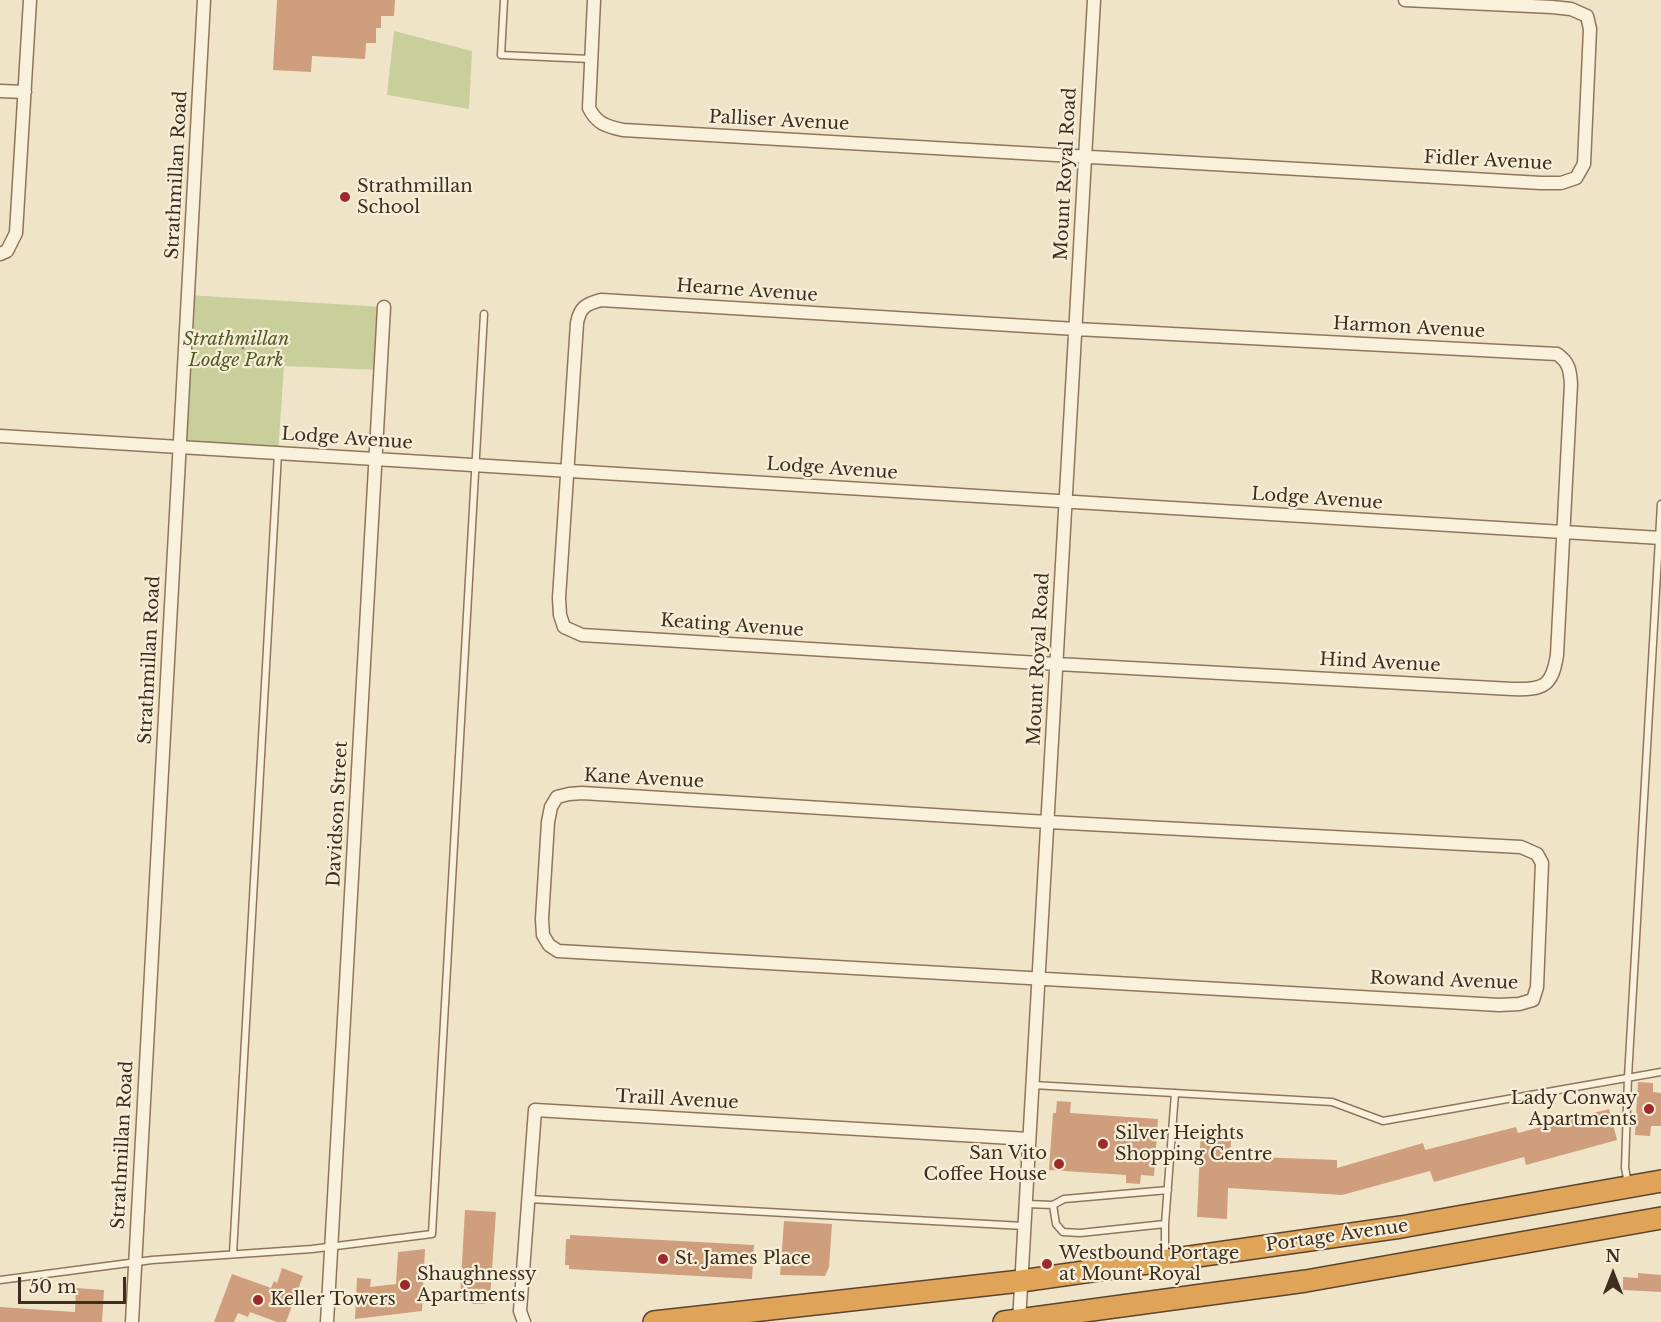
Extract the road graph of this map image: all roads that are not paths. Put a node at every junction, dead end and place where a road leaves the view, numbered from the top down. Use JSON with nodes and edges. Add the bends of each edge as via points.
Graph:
{"nodes":[{"id":1,"x":30,"y":0,"type":"edge"},
{"id":2,"x":204,"y":0,"type":"edge"},
{"id":3,"x":504,"y":0,"type":"edge"},
{"id":4,"x":594,"y":0,"type":"edge"},
{"id":5,"x":1094,"y":0,"type":"edge"},
{"id":6,"x":1405,"y":0,"type":"edge"},
{"id":7,"x":590,"y":59,"type":"junction"},
{"id":8,"x":0,"y":91,"type":"edge"},
{"id":9,"x":25,"y":92,"type":"junction"},
{"id":10,"x":1084,"y":158,"type":"junction"},
{"id":11,"x":0,"y":254,"type":"edge"},
{"id":12,"x":384,"y":307,"type":"dead end"},
{"id":13,"x":484,"y":314,"type":"dead end"},
{"id":14,"x":1076,"y":329,"type":"junction"},
{"id":15,"x":0,"y":436,"type":"edge"},
{"id":16,"x":180,"y":447,"type":"junction"},
{"id":17,"x":278,"y":453,"type":"junction"},
{"id":18,"x":376,"y":459,"type":"junction"},
{"id":19,"x":476,"y":465,"type":"junction"},
{"id":20,"x":567,"y":471,"type":"junction"},
{"id":21,"x":1067,"y":501,"type":"junction"},
{"id":22,"x":1661,"y":504,"type":"edge"},
{"id":23,"x":1563,"y":532,"type":"junction"},
{"id":24,"x":1660,"y":538,"type":"edge"},
{"id":25,"x":1057,"y":664,"type":"junction"},
{"id":26,"x":1048,"y":822,"type":"junction"},
{"id":27,"x":1039,"y":980,"type":"junction"},
{"id":28,"x":1661,"y":1072,"type":"edge"},
{"id":29,"x":1628,"y":1077,"type":"junction"},
{"id":30,"x":1032,"y":1084,"type":"junction"},
{"id":31,"x":1175,"y":1093,"type":"junction"},
{"id":32,"x":1029,"y":1139,"type":"junction"},
{"id":33,"x":1661,"y":1181,"type":"edge"},
{"id":34,"x":1629,"y":1187,"type":"junction"},
{"id":35,"x":1168,"y":1190,"type":"junction"},
{"id":36,"x":529,"y":1199,"type":"junction"},
{"id":37,"x":1025,"y":1204,"type":"junction"},
{"id":38,"x":1053,"y":1204,"type":"junction"},
{"id":39,"x":1661,"y":1218,"type":"edge"},
{"id":40,"x":1165,"y":1224,"type":"junction"},
{"id":41,"x":1024,"y":1227,"type":"junction"},
{"id":42,"x":331,"y":1246,"type":"junction"},
{"id":43,"x":233,"y":1254,"type":"junction"},
{"id":44,"x":1165,"y":1260,"type":"junction"},
{"id":45,"x":135,"y":1263,"type":"junction"},
{"id":46,"x":0,"y":1280,"type":"edge"},
{"id":47,"x":1021,"y":1281,"type":"junction"},
{"id":48,"x":1014,"y":1321,"type":"edge"},
{"id":49,"x":132,"y":1322,"type":"edge"},
{"id":50,"x":327,"y":1322,"type":"edge"},
{"id":51,"x":524,"y":1322,"type":"edge"},
{"id":52,"x":654,"y":1322,"type":"edge"}],
"edges":[{"from":1,"to":9,"type":"street"},
{"from":2,"to":16,"type":"street","name":"Strathmillan Road"},
{"from":3,"to":7,"type":"lane","via":[[501,55]]},
{"from":4,"to":7,"type":"street","name":"Palliser Avenue"},
{"from":5,"to":10,"type":"street","name":"Mount Royal Road"},
{"from":6,"to":10,"type":"street","name":"Fidler Avenue","via":[[1552,7],[1587,16],[1590,29],[1584,164],[1576,178],[1541,183]]},
{"from":7,"to":10,"type":"street","name":"Palliser Avenue","via":[[589,108],[595,120],[604,126],[623,130]]},
{"from":8,"to":9,"type":"street"},
{"from":9,"to":11,"type":"street","via":[[16,233],[7,251]]},
{"from":10,"to":14,"type":"street","name":"Mount Royal Road"},
{"from":12,"to":18,"type":"street","name":"Davidson Street"},
{"from":13,"to":19,"type":"lane"},
{"from":14,"to":20,"type":"street","name":"Hearne Avenue","via":[[601,300],[586,304],[579,313]]},
{"from":14,"to":21,"type":"street","name":"Mount Royal Road"},
{"from":14,"to":23,"type":"street","name":"Harmon Avenue","via":[[1557,354],[1570,370],[1571,384]]},
{"from":15,"to":16,"type":"street","name":"Lodge Avenue"},
{"from":16,"to":17,"type":"street","name":"Lodge Avenue"},
{"from":16,"to":45,"type":"street","name":"Strathmillan Road"},
{"from":17,"to":18,"type":"street","name":"Lodge Avenue"},
{"from":17,"to":43,"type":"lane"},
{"from":18,"to":19,"type":"street","name":"Lodge Avenue"},
{"from":18,"to":42,"type":"street","name":"Davidson Street"},
{"from":19,"to":20,"type":"street","name":"Lodge Avenue"},
{"from":19,"to":42,"type":"lane","via":[[432,1234]]},
{"from":20,"to":21,"type":"street","name":"Lodge Avenue"},
{"from":20,"to":25,"type":"street","name":"Keating Avenue","via":[[560,615],[564,627],[582,635]]},
{"from":21,"to":23,"type":"street","name":"Lodge Avenue"},
{"from":21,"to":25,"type":"street","name":"Mount Royal Road"},
{"from":22,"to":24,"type":"lane"},
{"from":23,"to":24,"type":"street","name":"Lodge Avenue"},
{"from":23,"to":25,"type":"street","name":"Hind Avenue","via":[[1554,674],[1534,689]]},
{"from":24,"to":29,"type":"lane"},
{"from":25,"to":26,"type":"street","name":"Mount Royal Road"},
{"from":26,"to":27,"type":"street","name":"Mount Royal Road"},
{"from":26,"to":27,"type":"street","name":"Rowand Avenue","via":[[1521,847],[1537,854],[1542,863],[1539,968],[1533,1000],[1499,1005]]},
{"from":26,"to":27,"type":"street","name":"Kane Avenue","via":[[569,794],[557,797],[551,807],[542,919],[543,935],[558,951]]},
{"from":27,"to":30,"type":"street","name":"Mount Royal Road"},
{"from":28,"to":29,"type":"lane"},
{"from":29,"to":31,"type":"lane","via":[[1383,1121],[1332,1102]]},
{"from":29,"to":34,"type":"lane","via":[[1625,1168]]},
{"from":30,"to":31,"type":"lane"},
{"from":30,"to":32,"type":"street","name":"Mount Royal Road"},
{"from":31,"to":35,"type":"lane"},
{"from":32,"to":36,"type":"street","name":"Traill Avenue","via":[[535,1110]]},
{"from":32,"to":37,"type":"street","name":"Mount Royal Road"},
{"from":33,"to":34,"type":"highway","name":"Portage Avenue"},
{"from":34,"to":44,"type":"highway","name":"Portage Avenue","via":[[1401,1227]]},
{"from":35,"to":38,"type":"lane","via":[[1064,1199]]},
{"from":35,"to":40,"type":"lane"},
{"from":36,"to":41,"type":"lane"},
{"from":36,"to":51,"type":"street","name":"Traill Avenue","via":[[520,1311]]},
{"from":37,"to":38,"type":"lane"},
{"from":37,"to":41,"type":"street","name":"Mount Royal Road"},
{"from":38,"to":40,"type":"lane","via":[[1056,1224],[1063,1232]]},
{"from":39,"to":48,"type":"highway","name":"Portage Avenue","via":[[1313,1280]]},
{"from":40,"to":44,"type":"lane"},
{"from":41,"to":47,"type":"street","name":"Mount Royal Road"},
{"from":42,"to":43,"type":"lane"},
{"from":42,"to":50,"type":"street","name":"Davidson Street"},
{"from":43,"to":45,"type":"lane"},
{"from":44,"to":47,"type":"highway","name":"Portage Avenue"},
{"from":45,"to":46,"type":"lane"},
{"from":45,"to":49,"type":"street","name":"Strathmillan Road"},
{"from":47,"to":48,"type":"street","name":"Mount Royal Road"},
{"from":47,"to":52,"type":"highway","name":"Portage Avenue"}]}
